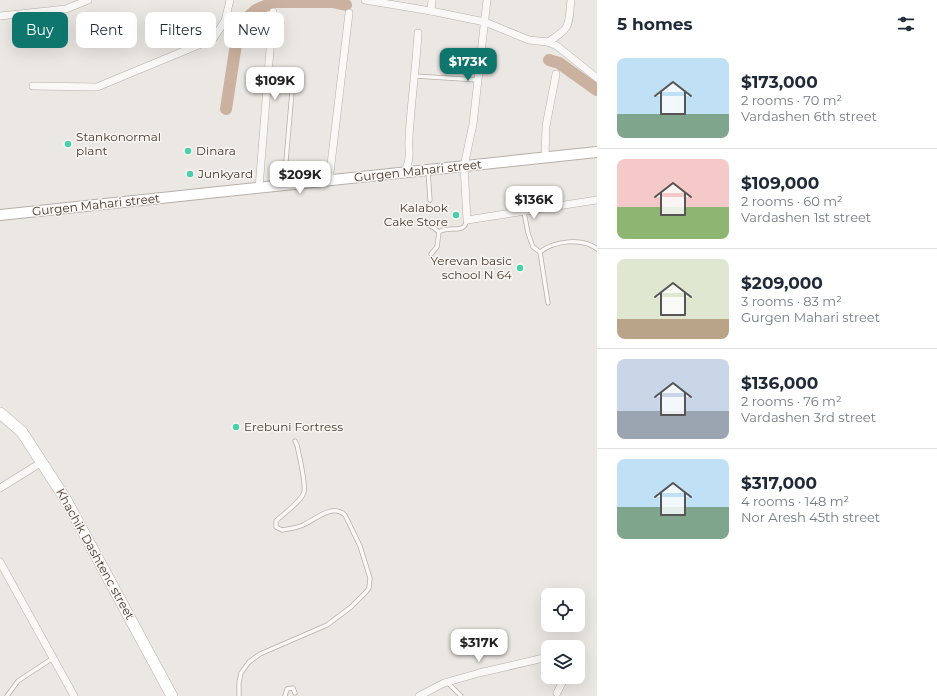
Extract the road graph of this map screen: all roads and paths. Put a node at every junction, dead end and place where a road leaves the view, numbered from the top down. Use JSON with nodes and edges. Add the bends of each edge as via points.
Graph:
{"nodes":[{"id":1,"x":88,"y":0,"type":"edge"},
{"id":2,"x":230,"y":0,"type":"edge"},
{"id":3,"x":366,"y":0,"type":"edge"},
{"id":4,"x":432,"y":0,"type":"edge"},
{"id":5,"x":488,"y":0,"type":"edge"},
{"id":6,"x":571,"y":0,"type":"edge"},
{"id":7,"x":431,"y":11,"type":"junction"},
{"id":8,"x":349,"y":13,"type":"dead end"},
{"id":9,"x":0,"y":16,"type":"edge"},
{"id":10,"x":485,"y":22,"type":"junction"},
{"id":11,"x":418,"y":33,"type":"dead end"},
{"id":12,"x":548,"y":42,"type":"junction"},
{"id":13,"x":270,"y":48,"type":"edge"},
{"id":14,"x":556,"y":74,"type":"dead end"},
{"id":15,"x":415,"y":76,"type":"junction"},
{"id":16,"x":597,"y":78,"type":"edge"},
{"id":17,"x":293,"y":80,"type":"dead end"},
{"id":18,"x":478,"y":80,"type":"junction"},
{"id":19,"x":34,"y":86,"type":"dead end"},
{"id":20,"x":597,"y":152,"type":"edge"},
{"id":21,"x":545,"y":157,"type":"junction"},
{"id":22,"x":464,"y":166,"type":"junction"},
{"id":23,"x":428,"y":170,"type":"junction"},
{"id":24,"x":404,"y":173,"type":"junction"},
{"id":25,"x":329,"y":181,"type":"junction"},
{"id":26,"x":284,"y":185,"type":"junction"},
{"id":27,"x":258,"y":188,"type":"junction"},
{"id":28,"x":430,"y":200,"type":"dead end"},
{"id":29,"x":597,"y":200,"type":"edge"},
{"id":30,"x":524,"y":212,"type":"junction"},
{"id":31,"x":0,"y":215,"type":"edge"},
{"id":32,"x":468,"y":220,"type":"junction"},
{"id":33,"x":423,"y":222,"type":"dead end"},
{"id":34,"x":440,"y":232,"type":"junction"},
{"id":35,"x":597,"y":249,"type":"edge"},
{"id":36,"x":540,"y":252,"type":"junction"},
{"id":37,"x":431,"y":254,"type":"dead end"},
{"id":38,"x":548,"y":303,"type":"dead end"},
{"id":39,"x":2,"y":416,"type":"edge"},
{"id":40,"x":295,"y":441,"type":"dead end"},
{"id":41,"x":42,"y":462,"type":"junction"},
{"id":42,"x":0,"y":488,"type":"edge"},
{"id":43,"x":0,"y":562,"type":"edge"},
{"id":44,"x":53,"y":658,"type":"junction"},
{"id":45,"x":541,"y":658,"type":"edge"},
{"id":46,"x":447,"y":682,"type":"junction"},
{"id":47,"x":562,"y":684,"type":"edge"},
{"id":48,"x":295,"y":692,"type":"dead end"},
{"id":49,"x":557,"y":693,"type":"dead end"},
{"id":50,"x":7,"y":696,"type":"edge"},
{"id":51,"x":74,"y":696,"type":"edge"},
{"id":52,"x":172,"y":696,"type":"edge"},
{"id":53,"x":239,"y":696,"type":"edge"},
{"id":54,"x":285,"y":696,"type":"edge"},
{"id":55,"x":419,"y":696,"type":"edge"},
{"id":56,"x":461,"y":696,"type":"edge"}],
"edges":[{"from":1,"to":9,"type":"street","via":[[66,9]]},
{"from":2,"to":19,"type":"street","via":[[225,21],[213,39],[97,87]]},
{"from":3,"to":7,"type":"street"},
{"from":4,"to":7,"type":"street"},
{"from":5,"to":10,"type":"street"},
{"from":6,"to":12,"type":"street","via":[[565,31]]},
{"from":7,"to":10,"type":"street"},
{"from":8,"to":25,"type":"street"},
{"from":10,"to":12,"type":"street","via":[[530,40]]},
{"from":10,"to":18,"type":"street"},
{"from":11,"to":15,"type":"street"},
{"from":12,"to":16,"type":"street","via":[[557,46]]},
{"from":13,"to":27,"type":"street"},
{"from":14,"to":21,"type":"street","via":[[546,126]]},
{"from":15,"to":18,"type":"lane"},
{"from":15,"to":24,"type":"street","via":[[409,163]]},
{"from":17,"to":26,"type":"lane"},
{"from":18,"to":22,"type":"street","via":[[473,124]]},
{"from":20,"to":21,"type":"main road","name":"Gurgen Mahari street"},
{"from":21,"to":22,"type":"main road","name":"Gurgen Mahari street"},
{"from":22,"to":23,"type":"main road","name":"Gurgen Mahari street"},
{"from":22,"to":32,"type":"street"},
{"from":23,"to":24,"type":"main road","name":"Gurgen Mahari street"},
{"from":23,"to":28,"type":"lane"},
{"from":24,"to":25,"type":"main road","name":"Gurgen Mahari street"},
{"from":25,"to":26,"type":"main road","name":"Gurgen Mahari street"},
{"from":26,"to":27,"type":"main road","name":"Gurgen Mahari street"},
{"from":27,"to":31,"type":"main road","name":"Gurgen Mahari street"},
{"from":29,"to":30,"type":"street"},
{"from":30,"to":32,"type":"street"},
{"from":30,"to":36,"type":"lane","via":[[533,247]]},
{"from":32,"to":34,"type":"lane","via":[[462,228]]},
{"from":33,"to":34,"type":"lane"},
{"from":34,"to":37,"type":"lane","via":[[437,247]]},
{"from":35,"to":36,"type":"lane","via":[[591,244],[575,242],[546,248]]},
{"from":36,"to":38,"type":"lane"},
{"from":39,"to":41,"type":"main road","name":"Khachik Dashtenc street","via":[[22,432]]},
{"from":40,"to":53,"type":"lane","via":[[304,492],[276,521],[276,527],[282,530],[301,526],[326,513],[335,510],[341,512],[345,515],[360,546],[370,584],[366,592],[327,625],[260,654],[249,662],[241,673]]},
{"from":41,"to":42,"type":"street"},
{"from":41,"to":52,"type":"main road","name":"Khachik Dashtenc street","via":[[66,500]]},
{"from":43,"to":44,"type":"street"},
{"from":44,"to":50,"type":"lane","via":[[18,681]]},
{"from":44,"to":51,"type":"street"},
{"from":45,"to":46,"type":"street"},
{"from":46,"to":55,"type":"street"},
{"from":46,"to":56,"type":"lane"},
{"from":47,"to":49,"type":"street"},
{"from":48,"to":54,"type":"lane","via":[[294,688],[287,689]]}]}
